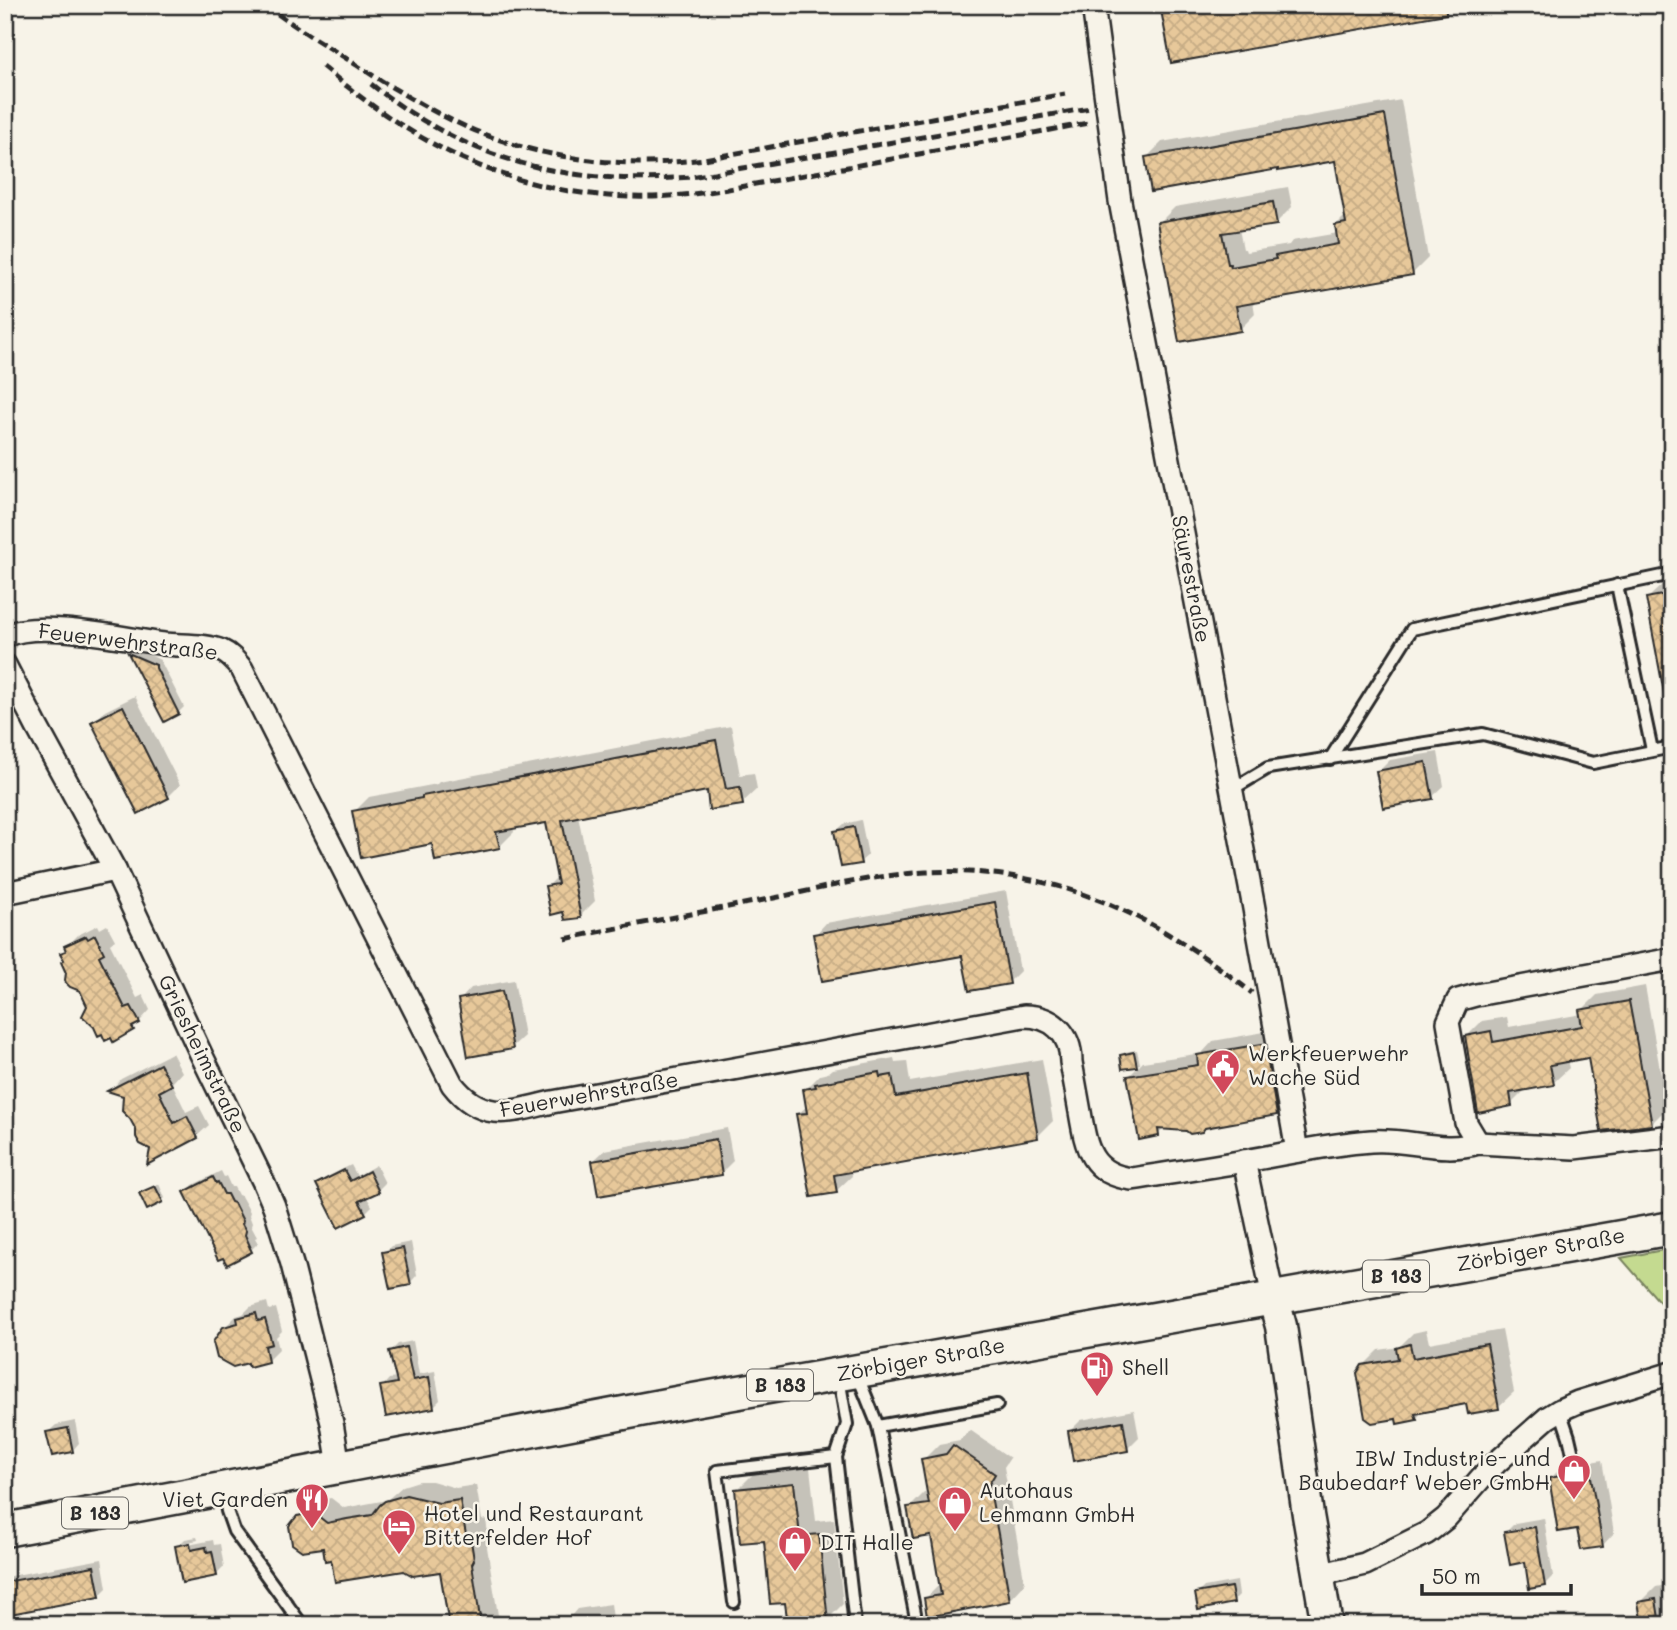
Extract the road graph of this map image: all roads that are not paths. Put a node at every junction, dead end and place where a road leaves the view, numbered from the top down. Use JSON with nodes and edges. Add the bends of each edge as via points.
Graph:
{"nodes":[{"id":1,"x":1093,"y":5,"type":"edge"},
{"id":2,"x":1672,"y":574,"type":"edge"},
{"id":3,"x":1617,"y":585,"type":"junction"},
{"id":4,"x":5,"y":636,"type":"edge"},
{"id":5,"x":5,"y":665,"type":"edge"},
{"id":6,"x":1672,"y":747,"type":"edge"},
{"id":7,"x":1652,"y":750,"type":"junction"},
{"id":8,"x":1331,"y":759,"type":"junction"},
{"id":9,"x":1231,"y":790,"type":"junction"},
{"id":10,"x":115,"y":870,"type":"junction"},
{"id":11,"x":5,"y":893,"type":"edge"},
{"id":12,"x":1672,"y":959,"type":"edge"},
{"id":13,"x":1672,"y":1136,"type":"edge"},
{"id":14,"x":1478,"y":1143,"type":"junction"},
{"id":15,"x":1297,"y":1151,"type":"junction"},
{"id":16,"x":1244,"y":1161,"type":"junction"},
{"id":17,"x":1672,"y":1228,"type":"edge"},
{"id":18,"x":1273,"y":1297,"type":"junction"},
{"id":19,"x":847,"y":1373,"type":"junction"},
{"id":20,"x":1672,"y":1373,"type":"edge"},
{"id":21,"x":997,"y":1405,"type":"dead end"},
{"id":22,"x":1560,"y":1410,"type":"junction"},
{"id":23,"x":878,"y":1426,"type":"junction"},
{"id":24,"x":836,"y":1457,"type":"junction"},
{"id":25,"x":1575,"y":1463,"type":"dead end"},
{"id":26,"x":339,"y":1466,"type":"junction"},
{"id":27,"x":222,"y":1489,"type":"junction"},
{"id":28,"x":5,"y":1530,"type":"edge"},
{"id":29,"x":1318,"y":1575,"type":"junction"},
{"id":30,"x":734,"y":1602,"type":"dead end"},
{"id":31,"x":915,"y":1613,"type":"dead end"},
{"id":32,"x":302,"y":1625,"type":"edge"},
{"id":33,"x":856,"y":1625,"type":"edge"},
{"id":34,"x":1327,"y":1625,"type":"edge"}],
"edges":[{"from":1,"to":9,"type":"street","name":"Säurestraße","via":[[1120,201]]},
{"from":2,"to":3,"type":"lane"},
{"from":3,"to":7,"type":"lane"},
{"from":3,"to":8,"type":"lane","via":[[1412,629]]},
{"from":4,"to":16,"type":"street","name":"Feuerwehrstraße","via":[[37,629],[61,630],[213,648],[233,658],[452,1084],[479,1108],[513,1112],[1033,1016],[1057,1026],[1068,1042],[1086,1143],[1100,1167],[1132,1179]]},
{"from":5,"to":10,"type":"street","name":"Griesheimstraße"},
{"from":6,"to":7,"type":"lane"},
{"from":7,"to":8,"type":"lane","via":[[1593,763],[1483,734]]},
{"from":8,"to":9,"type":"lane","via":[[1268,768]]},
{"from":9,"to":15,"type":"street","name":"Säurestraße"},
{"from":10,"to":11,"type":"street"},
{"from":10,"to":26,"type":"street","name":"Griesheimstraße","via":[[274,1206],[330,1413]]},
{"from":12,"to":14,"type":"street","via":[[1458,1000],[1448,1022],[1466,1123]]},
{"from":13,"to":14,"type":"street","via":[[1574,1148]]},
{"from":14,"to":15,"type":"street","via":[[1432,1147],[1374,1140]]},
{"from":15,"to":16,"type":"street"},
{"from":16,"to":18,"type":"street"},
{"from":17,"to":18,"type":"main road","name":"Zörbiger Straße","number":"B 183"},
{"from":18,"to":19,"type":"main road","name":"Zörbiger Straße","number":"B 183"},
{"from":18,"to":29,"type":"street"},
{"from":19,"to":23,"type":"lane"},
{"from":19,"to":24,"type":"lane","via":[[847,1424]]},
{"from":19,"to":26,"type":"main road","name":"Zörbiger Straße","number":"B 183"},
{"from":20,"to":22,"type":"street"},
{"from":21,"to":23,"type":"lane"},
{"from":22,"to":25,"type":"lane"},
{"from":22,"to":29,"type":"street","via":[[1496,1463],[1427,1533],[1366,1564]]},
{"from":23,"to":31,"type":"lane"},
{"from":24,"to":30,"type":"lane","via":[[717,1471]]},
{"from":24,"to":33,"type":"lane"},
{"from":26,"to":27,"type":"main road","name":"Zörbiger Straße","number":"B 183"},
{"from":27,"to":28,"type":"main road","name":"Zörbiger Straße","number":"B 183"},
{"from":27,"to":32,"type":"lane","via":[[234,1531]]},
{"from":29,"to":34,"type":"street"}]}
